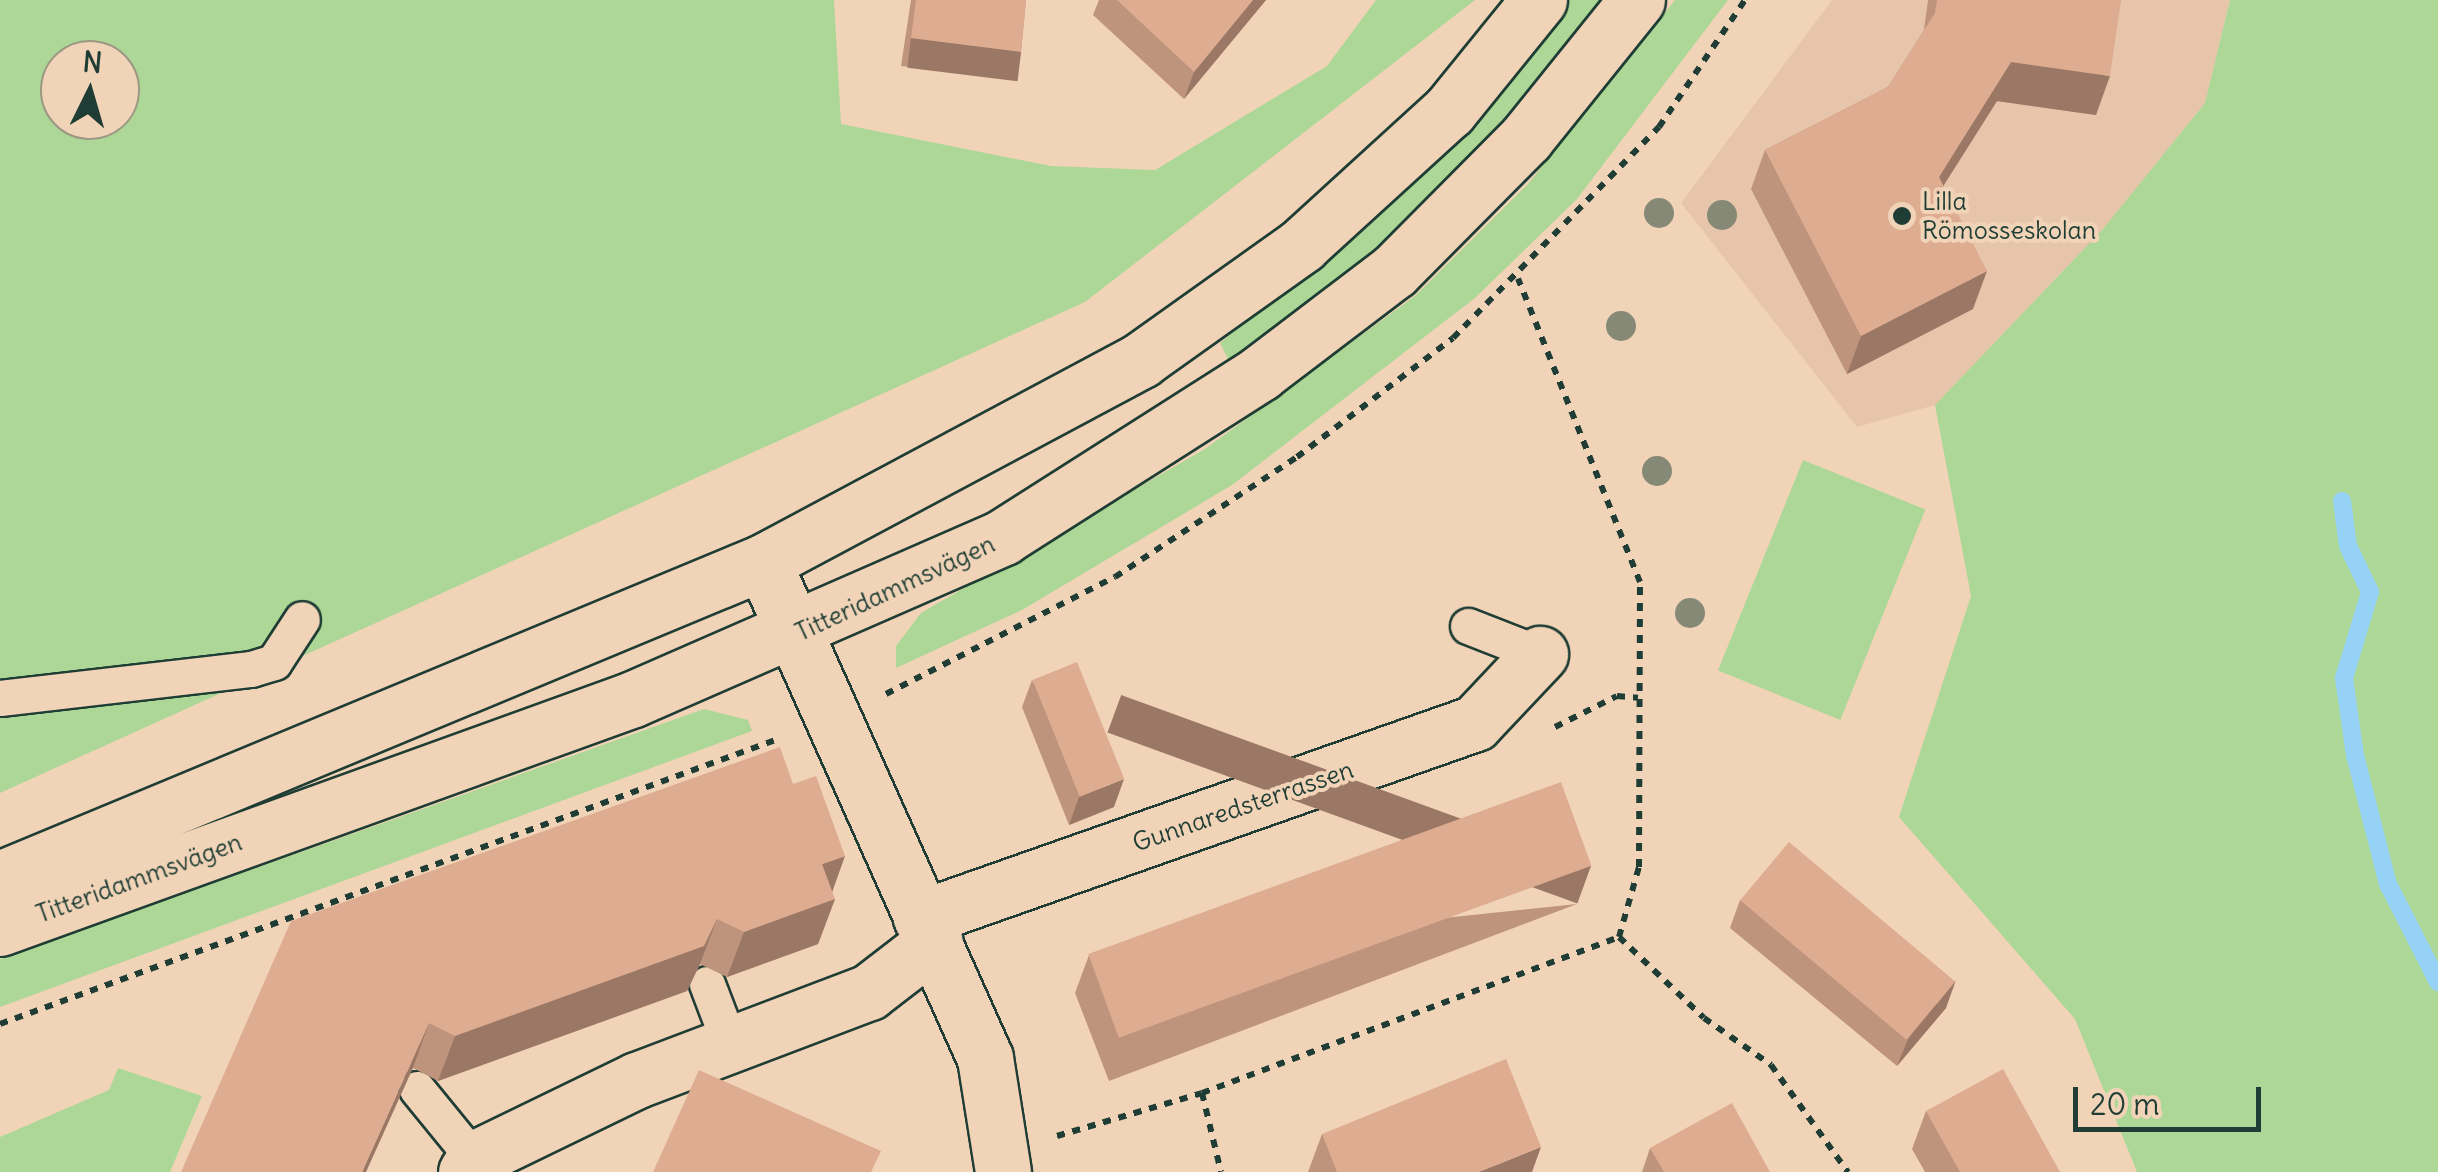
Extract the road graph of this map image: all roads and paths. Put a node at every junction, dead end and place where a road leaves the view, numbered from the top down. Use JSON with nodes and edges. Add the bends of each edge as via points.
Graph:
{"nodes":[{"id":1,"x":1540,"y":0,"type":"edge"},
{"id":2,"x":1637,"y":0,"type":"edge"},
{"id":3,"x":1518,"y":279,"type":"dead end"},
{"id":4,"x":763,"y":562,"type":"junction"},
{"id":5,"x":302,"y":620,"type":"dead end"},
{"id":6,"x":1468,"y":626,"type":"dead end"},
{"id":7,"x":797,"y":634,"type":"junction"},
{"id":8,"x":1540,"y":654,"type":"joint"},
{"id":9,"x":0,"y":698,"type":"edge"},
{"id":10,"x":0,"y":879,"type":"edge"},
{"id":11,"x":0,"y":928,"type":"edge"},
{"id":12,"x":928,"y":929,"type":"junction"},
{"id":13,"x":1620,"y":937,"type":"junction"},
{"id":14,"x":707,"y":984,"type":"edge"},
{"id":15,"x":729,"y":1042,"type":"junction"},
{"id":16,"x":417,"y":1089,"type":"edge"},
{"id":17,"x":1202,"y":1093,"type":"junction"},
{"id":18,"x":1070,"y":1132,"type":"dead end"},
{"id":19,"x":470,"y":1165,"type":"edge"},
{"id":20,"x":1003,"y":1172,"type":"edge"},
{"id":21,"x":1221,"y":1172,"type":"edge"},
{"id":22,"x":1848,"y":1172,"type":"edge"}],
"edges":[{"from":1,"to":4,"type":"street","name":"Titteridammsvägen","via":[[1449,111],[1302,245],[1141,360]]},
{"from":2,"to":7,"type":"street","name":"Titteridammsvägen","via":[[1500,164],[1394,271],[1290,350],[1003,537]]},
{"from":3,"to":13,"type":"path","via":[[1640,582],[1639,867]]},
{"from":4,"to":7,"type":"street"},
{"from":4,"to":10,"type":"street","name":"Titteridammsvägen"},
{"from":5,"to":9,"type":"lane","via":[[274,662],[251,669]]},
{"from":6,"to":8,"type":"lane"},
{"from":7,"to":11,"type":"street","name":"Titteridammsvägen"},
{"from":7,"to":12,"type":"street"},
{"from":8,"to":12,"type":"street","name":"Gunnaredsterrassen","via":[[1474,723],[1335,761]]},
{"from":12,"to":15,"type":"street","name":"Gunnaredsterrassen","via":[[868,992]]},
{"from":12,"to":20,"type":"street","via":[[984,1058]]},
{"from":13,"to":17,"type":"path"},
{"from":13,"to":22,"type":"path","via":[[1704,1018],[1771,1065]]},
{"from":14,"to":15,"type":"lane"},
{"from":15,"to":19,"type":"street","name":"Gunnaredsterrassen"},
{"from":16,"to":19,"type":"lane"},
{"from":17,"to":18,"type":"path"},
{"from":17,"to":21,"type":"path"}]}
